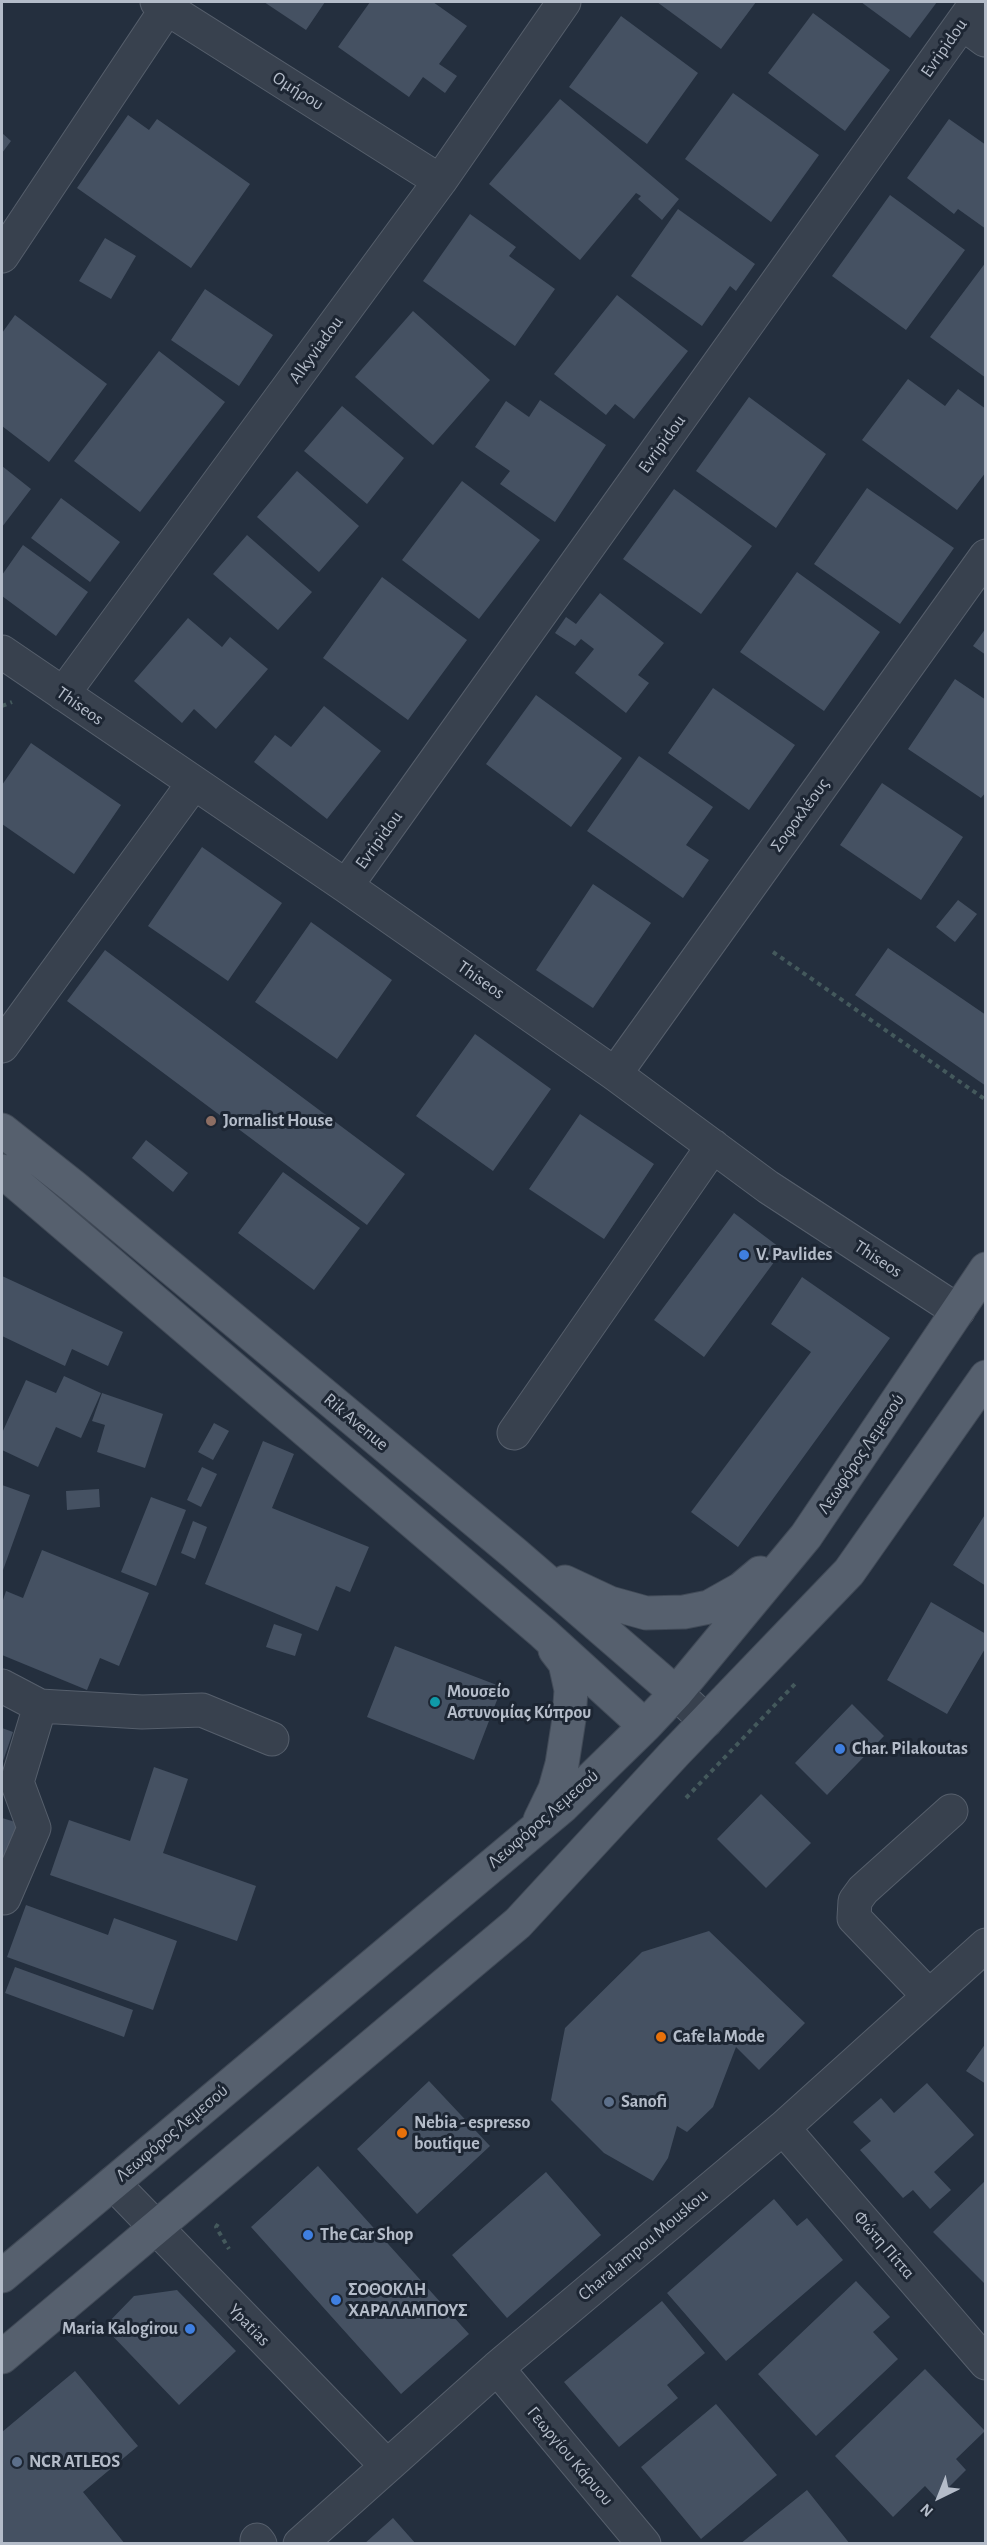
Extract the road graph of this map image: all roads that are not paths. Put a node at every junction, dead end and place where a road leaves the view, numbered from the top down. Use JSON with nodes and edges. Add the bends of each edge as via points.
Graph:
{"nodes":[{"id":1,"x":564,"y":2,"type":"edge"},
{"id":2,"x":162,"y":5,"type":"edge"},
{"id":3,"x":975,"y":22,"type":"edge"},
{"id":4,"x":440,"y":181,"type":"junction"},
{"id":5,"x":2,"y":256,"type":"edge"},
{"id":6,"x":986,"y":556,"type":"edge"},
{"id":7,"x":2,"y":652,"type":"edge"},
{"id":8,"x":63,"y":694,"type":"junction"},
{"id":9,"x":192,"y":784,"type":"junction"},
{"id":10,"x":346,"y":886,"type":"junction"},
{"id":11,"x":2,"y":1046,"type":"edge"},
{"id":12,"x":615,"y":1074,"type":"junction"},
{"id":13,"x":2,"y":1130,"type":"edge"},
{"id":14,"x":712,"y":1146,"type":"junction"},
{"id":15,"x":2,"y":1171,"type":"edge"},
{"id":16,"x":986,"y":1269,"type":"edge"},
{"id":17,"x":958,"y":1311,"type":"junction"},
{"id":18,"x":986,"y":1377,"type":"edge"},
{"id":19,"x":514,"y":1433,"type":"dead end"},
{"id":20,"x":806,"y":1536,"type":"junction"},
{"id":21,"x":514,"y":1553,"type":"junction"},
{"id":22,"x":543,"y":1633,"type":"junction"},
{"id":23,"x":2,"y":1686,"type":"edge"},
{"id":24,"x":676,"y":1693,"type":"junction"},
{"id":25,"x":40,"y":1706,"type":"junction"},
{"id":26,"x":706,"y":1721,"type":"junction"},
{"id":27,"x":645,"y":1726,"type":"junction"},
{"id":28,"x":272,"y":1739,"type":"dead end"},
{"id":29,"x":675,"y":1753,"type":"junction"},
{"id":30,"x":951,"y":1811,"type":"dead end"},
{"id":31,"x":536,"y":1827,"type":"junction"},
{"id":32,"x":4,"y":1898,"type":"dead end"},
{"id":33,"x":986,"y":1945,"type":"edge"},
{"id":34,"x":929,"y":1996,"type":"junction"},
{"id":35,"x":783,"y":2127,"type":"junction"},
{"id":36,"x":113,"y":2183,"type":"junction"},
{"id":37,"x":155,"y":2229,"type":"junction"},
{"id":38,"x":2,"y":2276,"type":"edge"},
{"id":39,"x":2,"y":2357,"type":"edge"},
{"id":40,"x":986,"y":2363,"type":"edge"},
{"id":41,"x":497,"y":2368,"type":"junction"},
{"id":42,"x":386,"y":2465,"type":"junction"},
{"id":43,"x":300,"y":2544,"type":"edge"},
{"id":44,"x":644,"y":2544,"type":"edge"}],
"edges":[{"from":1,"to":4,"type":"street","name":"Alkyviadou"},
{"from":2,"to":4,"type":"street","name":"Ομήρου"},
{"from":2,"to":5,"type":"street"},
{"from":3,"to":10,"type":"street","name":"Evripidou"},
{"from":4,"to":8,"type":"street","name":"Alkyviadou"},
{"from":6,"to":12,"type":"street","name":"Σοφοκλέους"},
{"from":7,"to":8,"type":"street","name":"Thiseos"},
{"from":8,"to":9,"type":"street","name":"Thiseos"},
{"from":9,"to":10,"type":"street","name":"Thiseos"},
{"from":9,"to":11,"type":"street"},
{"from":10,"to":12,"type":"street","name":"Thiseos"},
{"from":12,"to":14,"type":"street","name":"Thiseos"},
{"from":13,"to":21,"type":"main road","name":"Rik Avenue"},
{"from":14,"to":17,"type":"street","name":"Thiseos"},
{"from":14,"to":19,"type":"street"},
{"from":15,"to":22,"type":"main road"},
{"from":16,"to":17,"type":"main road","name":"Λεωφόρος Λεμεσού"},
{"from":17,"to":20,"type":"main road","name":"Λεωφόρος Λεμεσού"},
{"from":18,"to":26,"type":"main road","via":[[849,1572]]},
{"from":20,"to":21,"type":"main road","via":[[741,1589],[710,1607],[684,1612],[646,1613],[610,1602]]},
{"from":20,"to":24,"type":"main road","name":"Λεωφόρος Λεμεσού"},
{"from":21,"to":24,"type":"main road","name":"Rik Avenue"},
{"from":22,"to":27,"type":"main road"},
{"from":22,"to":31,"type":"main road","via":[[565,1663],[571,1690],[562,1764],[555,1789]]},
{"from":23,"to":25,"type":"street"},
{"from":24,"to":26,"type":"street","name":"Rik Avenue"},
{"from":24,"to":27,"type":"main road","name":"Λεωφόρος Λεμεσού"},
{"from":25,"to":28,"type":"street","via":[[142,1712],[202,1710]]},
{"from":25,"to":32,"type":"street","via":[[17,1782],[34,1828]]},
{"from":26,"to":29,"type":"main road"},
{"from":27,"to":29,"type":"street"},
{"from":27,"to":31,"type":"main road","name":"Λεωφόρος Λεμεσού"},
{"from":29,"to":37,"type":"main road","via":[[518,1923]]},
{"from":30,"to":34,"type":"street","via":[[855,1901],[854,1918]]},
{"from":31,"to":36,"type":"main road","name":"Λεωφόρος Λεμεσού"},
{"from":33,"to":34,"type":"street","name":"Charalampou Mouskou"},
{"from":34,"to":35,"type":"street","name":"Charalampou Mouskou"},
{"from":35,"to":40,"type":"street","name":"Φώτη Πίττα"},
{"from":35,"to":41,"type":"street","name":"Charalampou Mouskou"},
{"from":36,"to":37,"type":"street","name":"Ypatias"},
{"from":36,"to":38,"type":"main road","name":"Λεωφόρος Λεμεσού"},
{"from":37,"to":39,"type":"main road"},
{"from":37,"to":42,"type":"street","name":"Ypatias","via":[[298,2393]]},
{"from":41,"to":42,"type":"street","name":"Charalampou Mouskou"},
{"from":41,"to":44,"type":"street","name":"Γεωργίου Κάρυου"},
{"from":42,"to":43,"type":"street","name":"Charalampou Mouskou"}]}
